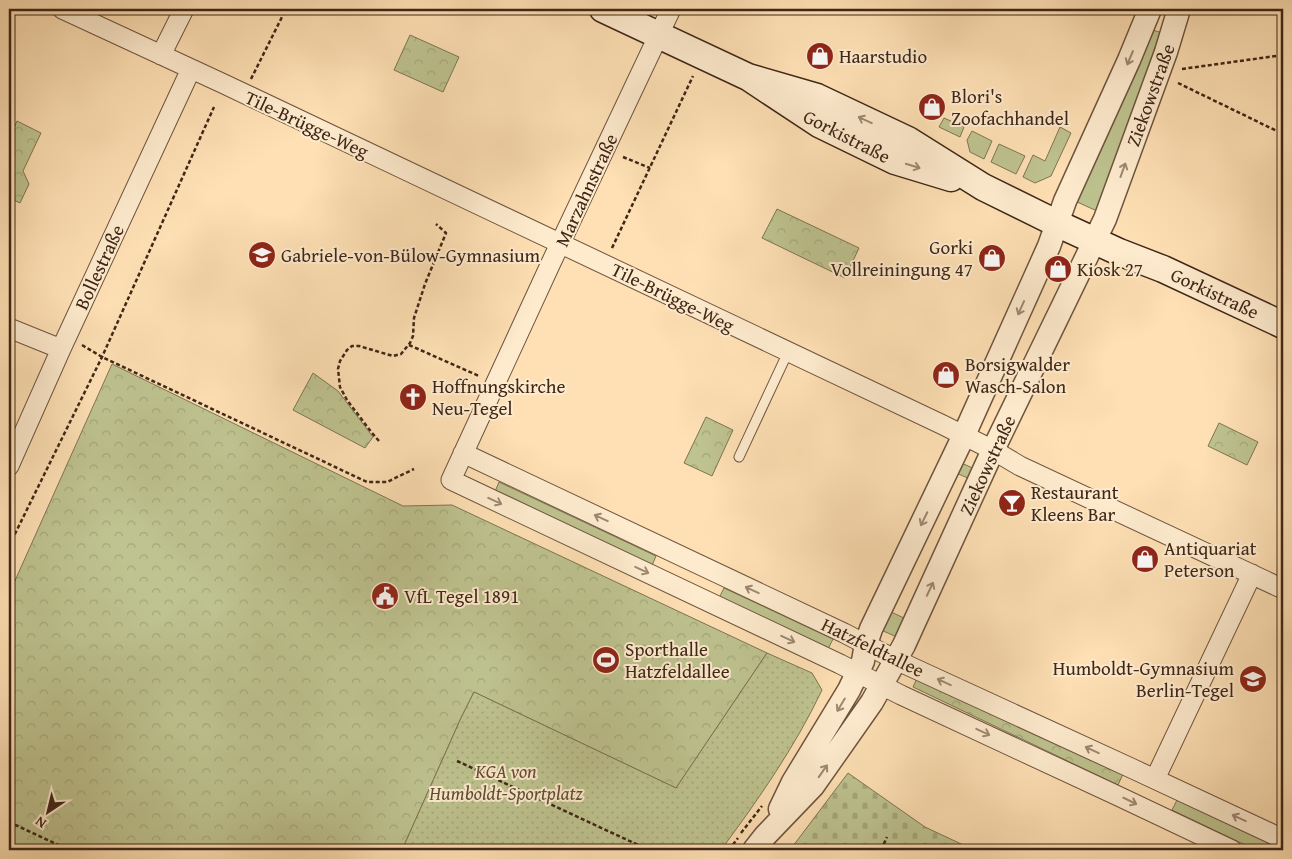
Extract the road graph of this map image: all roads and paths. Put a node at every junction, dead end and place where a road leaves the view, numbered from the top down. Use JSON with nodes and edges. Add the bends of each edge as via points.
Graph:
{"nodes":[{"id":1,"x":62,"y":9,"type":"edge"},
{"id":2,"x":184,"y":9,"type":"edge"},
{"id":3,"x":286,"y":9,"type":"edge"},
{"id":4,"x":602,"y":9,"type":"edge"},
{"id":5,"x":671,"y":9,"type":"edge"},
{"id":6,"x":1150,"y":9,"type":"edge"},
{"id":7,"x":1179,"y":9,"type":"edge"},
{"id":8,"x":659,"y":35,"type":"junction"},
{"id":9,"x":161,"y":55,"type":"junction"},
{"id":10,"x":1283,"y":55,"type":"edge"},
{"id":11,"x":191,"y":69,"type":"junction"},
{"id":12,"x":1182,"y":69,"type":"dead end"},
{"id":13,"x":693,"y":76,"type":"dead end"},
{"id":14,"x":252,"y":79,"type":"dead end"},
{"id":15,"x":1178,"y":83,"type":"dead end"},
{"id":16,"x":214,"y":107,"type":"dead end"},
{"id":17,"x":1283,"y":134,"type":"edge"},
{"id":18,"x":623,"y":157,"type":"dead end"},
{"id":19,"x":650,"y":168,"type":"junction"},
{"id":20,"x":1056,"y":223,"type":"junction"},
{"id":21,"x":436,"y":224,"type":"dead end"},
{"id":22,"x":1095,"y":240,"type":"junction"},
{"id":23,"x":560,"y":243,"type":"junction"},
{"id":24,"x":612,"y":248,"type":"dead end"},
{"id":25,"x":1283,"y":325,"type":"edge"},
{"id":26,"x":9,"y":328,"type":"edge"},
{"id":27,"x":79,"y":343,"type":"dead end"},
{"id":28,"x":408,"y":345,"type":"junction"},
{"id":29,"x":61,"y":349,"type":"junction"},
{"id":30,"x":788,"y":352,"type":"junction"},
{"id":31,"x":102,"y":357,"type":"junction"},
{"id":32,"x":479,"y":376,"type":"dead end"},
{"id":33,"x":964,"y":435,"type":"junction"},
{"id":34,"x":379,"y":441,"type":"dead end"},
{"id":35,"x":993,"y":450,"type":"junction"},
{"id":36,"x":463,"y":453,"type":"junction"},
{"id":37,"x":739,"y":457,"type":"dead end"},
{"id":38,"x":9,"y":466,"type":"edge"},
{"id":39,"x":414,"y":470,"type":"dead end"},
{"id":40,"x":451,"y":480,"type":"joint"},
{"id":41,"x":9,"y":546,"type":"edge"},
{"id":42,"x":1252,"y":574,"type":"junction"},
{"id":43,"x":1283,"y":589,"type":"edge"},
{"id":44,"x":866,"y":644,"type":"junction"},
{"id":45,"x":896,"y":660,"type":"junction"},
{"id":46,"x":858,"y":672,"type":"junction"},
{"id":47,"x":882,"y":684,"type":"junction"},
{"id":48,"x":457,"y":761,"type":"dead end"},
{"id":49,"x":1155,"y":779,"type":"junction"},
{"id":50,"x":9,"y":822,"type":"edge"},
{"id":51,"x":887,"y":837,"type":"dead end"},
{"id":52,"x":1283,"y":839,"type":"edge"},
{"id":53,"x":759,"y":843,"type":"edge"},
{"id":54,"x":69,"y":850,"type":"edge"},
{"id":55,"x":649,"y":850,"type":"edge"},
{"id":56,"x":881,"y":850,"type":"edge"},
{"id":57,"x":1232,"y":850,"type":"edge"}],
"edges":[{"from":1,"to":9,"type":"street","name":"Tile-Brügge-Weg"},
{"from":2,"to":9,"type":"street"},
{"from":3,"to":14,"type":"path"},
{"from":4,"to":8,"type":"main road","name":"Gorkistraße"},
{"from":5,"to":8,"type":"street","name":"Marzahnstraße"},
{"from":6,"to":20,"type":"street","name":"Ziekowstraße","one_way":true},
{"from":22,"to":7,"type":"street","name":"Ziekowstraße","one_way":true,"via":[[1160,70]]},
{"from":8,"to":20,"type":"main road","name":"Gorkistraße","via":[[748,77],[819,124],[895,161],[983,187]]},
{"from":8,"to":23,"type":"street","name":"Marzahnstraße"},
{"from":9,"to":11,"type":"street","name":"Tile-Brügge-Weg"},
{"from":10,"to":12,"type":"path"},
{"from":11,"to":23,"type":"street","name":"Tile-Brügge-Weg"},
{"from":11,"to":29,"type":"street","name":"Bollestraße"},
{"from":13,"to":19,"type":"path"},
{"from":15,"to":17,"type":"path"},
{"from":16,"to":31,"type":"path"},
{"from":18,"to":19,"type":"path"},
{"from":19,"to":24,"type":"path"},
{"from":20,"to":22,"type":"main road","name":"Gorkistraße"},
{"from":20,"to":33,"type":"street","name":"Ziekowstraße","one_way":true,"via":[[1049,246]]},
{"from":21,"to":28,"type":"path","via":[[446,233],[425,284]]},
{"from":22,"to":25,"type":"main road","name":"Gorkistraße"},
{"from":22,"to":35,"type":"street","name":"Ziekowstraße"},
{"from":23,"to":30,"type":"street","name":"Tile-Brügge-Weg"},
{"from":23,"to":36,"type":"street","name":"Marzahnstraße"},
{"from":26,"to":29,"type":"street"},
{"from":27,"to":31,"type":"path"},
{"from":28,"to":32,"type":"path"},
{"from":28,"to":34,"type":"path","via":[[401,354],[393,356],[352,346],[340,361],[340,387],[346,400]]},
{"from":29,"to":38,"type":"street","name":"Bollestraße"},
{"from":30,"to":33,"type":"street","name":"Tile-Brügge-Weg"},
{"from":30,"to":37,"type":"lane"},
{"from":31,"to":39,"type":"path","via":[[367,482],[387,482]]},
{"from":31,"to":41,"type":"path"},
{"from":33,"to":35,"type":"street","name":"Tile-Brügge-Weg"},
{"from":33,"to":44,"type":"street","name":"Ziekowstraße","one_way":true},
{"from":35,"to":42,"type":"street","name":"Tile-Brügge-Weg","via":[[1020,466]]},
{"from":45,"to":35,"type":"street","name":"Ziekowstraße","one_way":true},
{"from":36,"to":40,"type":"street","name":"Marzahnstraße"},
{"from":44,"to":36,"type":"street","name":"Hatzfeldtallee","one_way":true},
{"from":40,"to":46,"type":"street","name":"Hatzfeldtallee","one_way":true},
{"from":42,"to":43,"type":"street","name":"Tile-Brügge-Weg"},
{"from":42,"to":49,"type":"street"},
{"from":44,"to":45,"type":"street","name":"Hatzfeldtallee"},
{"from":44,"to":46,"type":"street","name":"Ziekowstraße","via":[[864,661]]},
{"from":45,"to":47,"type":"street","name":"Ziekowstraße"},
{"from":49,"to":45,"type":"street","name":"Hatzfeldtallee","one_way":true},
{"from":46,"to":47,"type":"street","name":"Hatzfeldtallee"},
{"from":46,"to":53,"type":"street","name":"Ziekowstraße","one_way":true},
{"from":53,"to":47,"type":"street","name":"Ziekowstraße","one_way":true,"via":[[812,786]]},
{"from":47,"to":57,"type":"street","name":"Hatzfeldtallee","one_way":true},
{"from":48,"to":55,"type":"path"},
{"from":52,"to":49,"type":"street","name":"Hatzfeldtallee","one_way":true},
{"from":50,"to":54,"type":"path"},
{"from":51,"to":56,"type":"path"}]}
